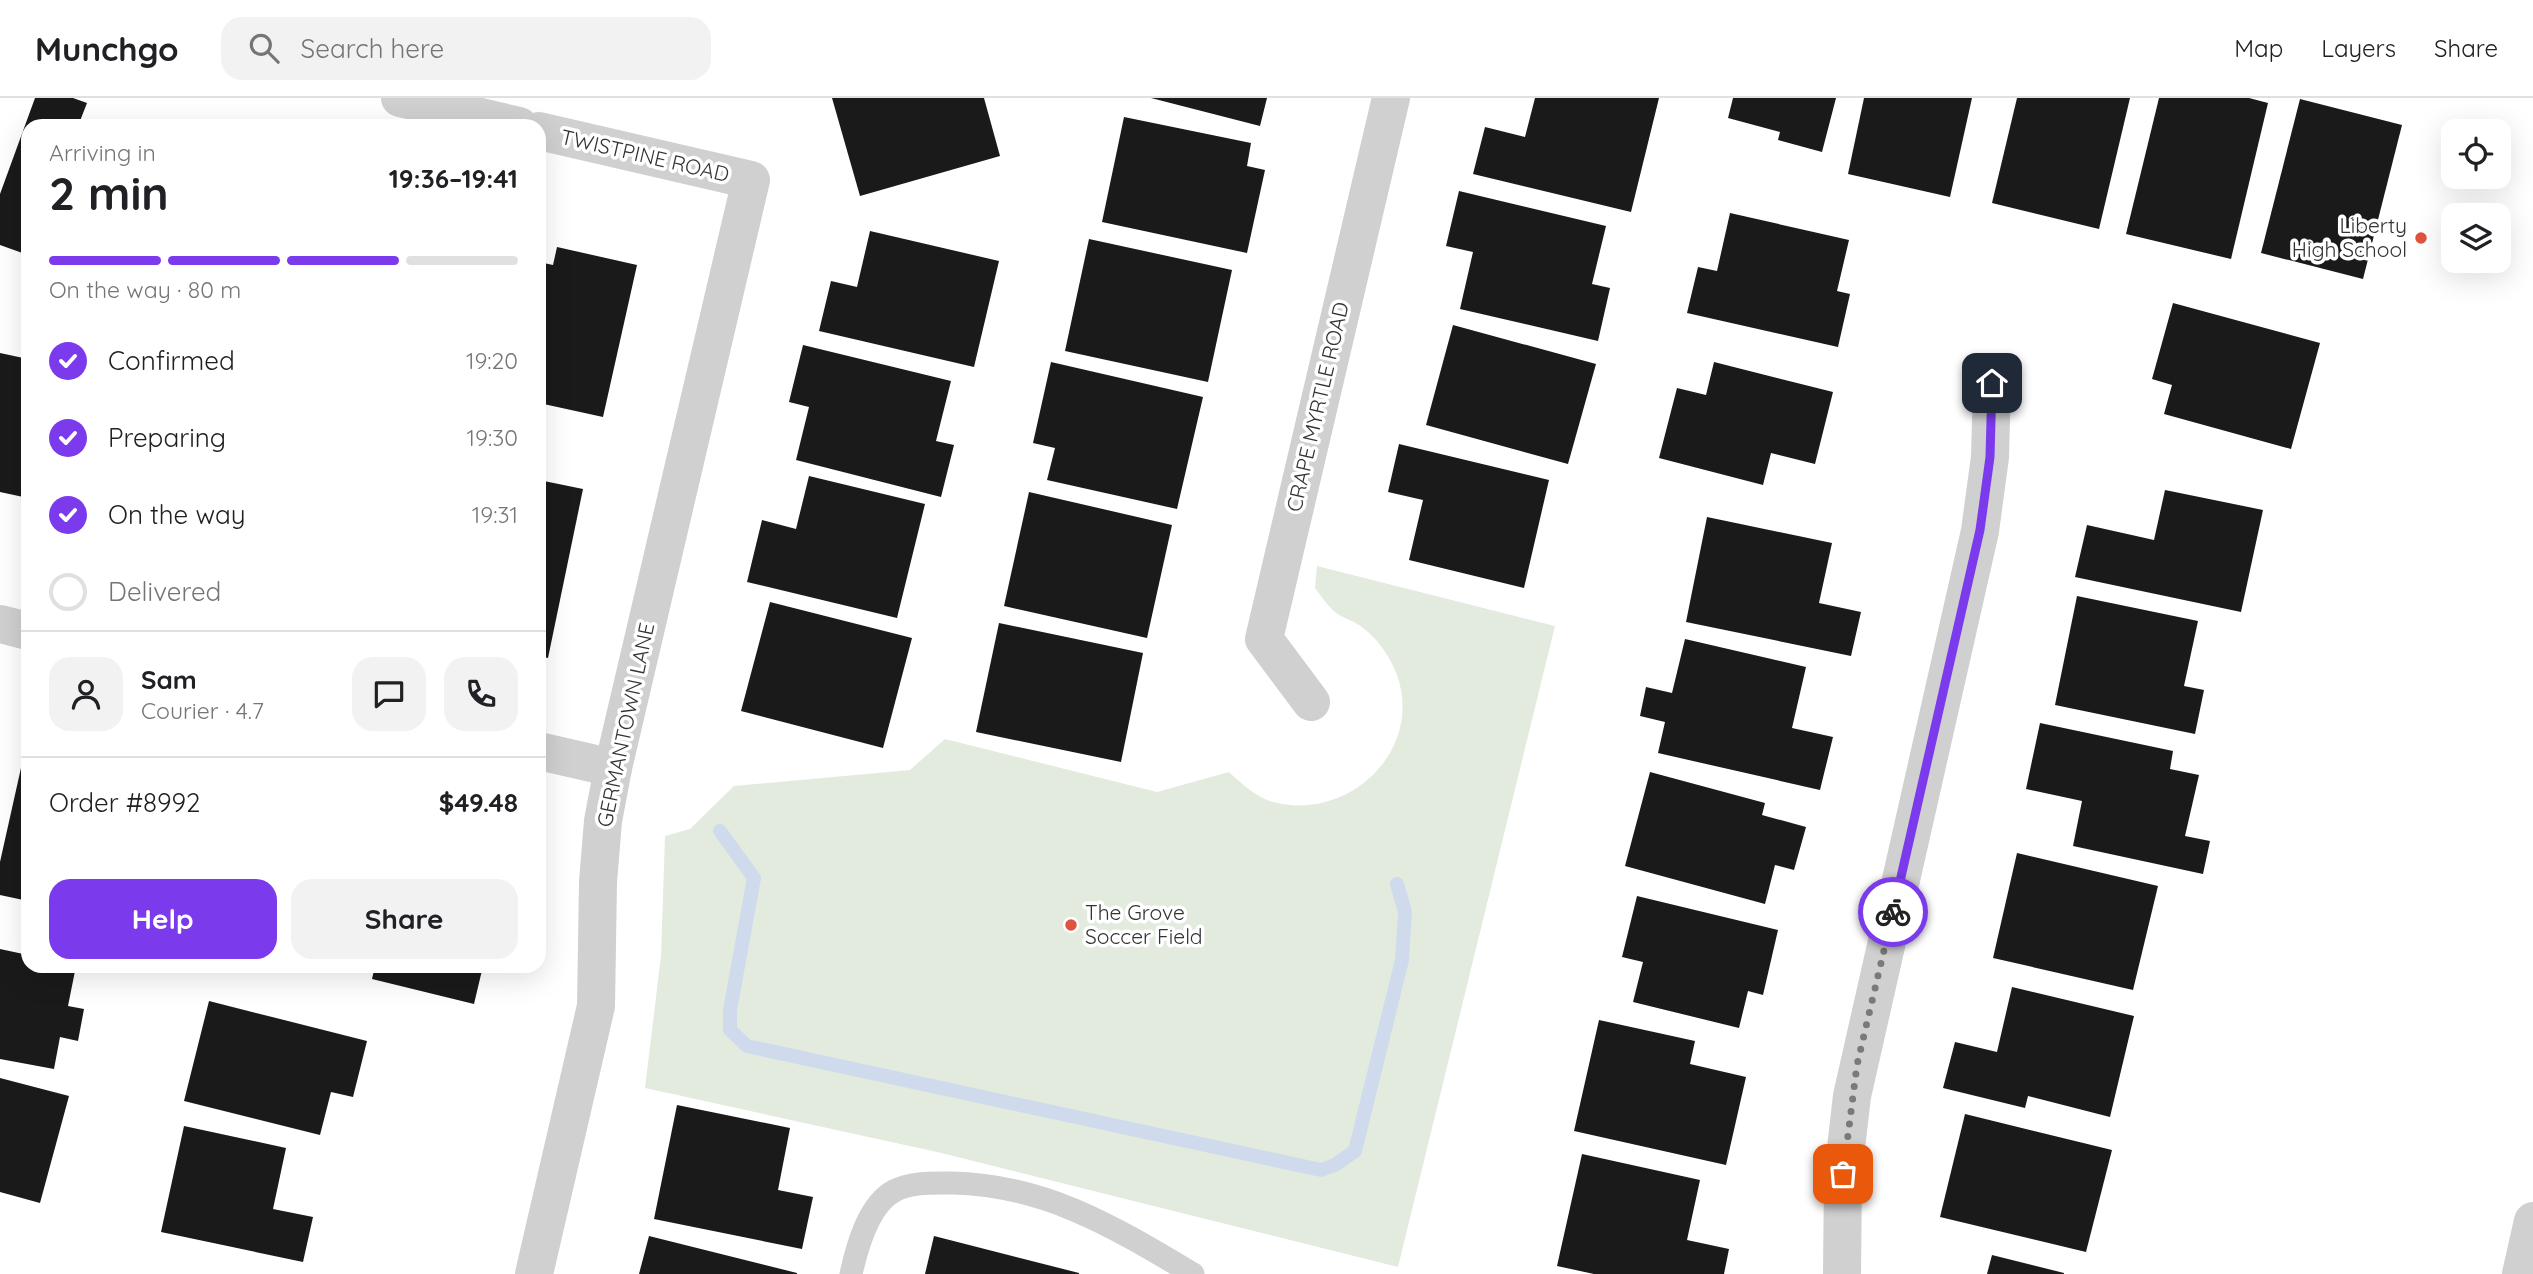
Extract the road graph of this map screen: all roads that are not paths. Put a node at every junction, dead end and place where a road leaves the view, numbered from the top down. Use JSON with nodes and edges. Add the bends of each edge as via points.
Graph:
{"nodes":[{"id":1,"x":400,"y":98,"type":"edge"},
{"id":2,"x":1391,"y":98,"type":"edge"},
{"id":3,"x":489,"y":119,"type":"edge"},
{"id":4,"x":546,"y":133,"type":"edge"},
{"id":5,"x":751,"y":180,"type":"joint"},
{"id":6,"x":1992,"y":383,"type":"dead end"},
{"id":7,"x":0,"y":624,"type":"edge"},
{"id":8,"x":21,"y":629,"type":"edge"},
{"id":9,"x":1311,"y":702,"type":"dead end"},
{"id":10,"x":546,"y":753,"type":"edge"},
{"id":11,"x":613,"y":768,"type":"junction"},
{"id":12,"x":2533,"y":1221,"type":"edge"},
{"id":13,"x":534,"y":1274,"type":"edge"},
{"id":14,"x":851,"y":1274,"type":"edge"},
{"id":15,"x":1193,"y":1274,"type":"edge"},
{"id":16,"x":1842,"y":1274,"type":"edge"},
{"id":17,"x":2521,"y":1274,"type":"edge"}],
"edges":[{"from":1,"to":3,"type":"street"},
{"from":2,"to":9,"type":"street","name":"CRAPE MYRTLE ROAD","via":[[1264,639]]},
{"from":4,"to":5,"type":"street","name":"TWISTPINE ROAD"},
{"from":5,"to":11,"type":"street","name":"GERMANTOWN LANE"},
{"from":6,"to":16,"type":"street","via":[[1990,457],[1980,530],[1852,1096],[1843,1174]]},
{"from":7,"to":8,"type":"street"},
{"from":10,"to":11,"type":"street"},
{"from":11,"to":13,"type":"street","name":"GERMANTOWN LANE","via":[[599,870],[596,1006]]},
{"from":12,"to":17,"type":"street"},
{"from":14,"to":15,"type":"lane","via":[[874,1210],[894,1191],[926,1183],[976,1184],[1044,1196],[1105,1222]]}]}
